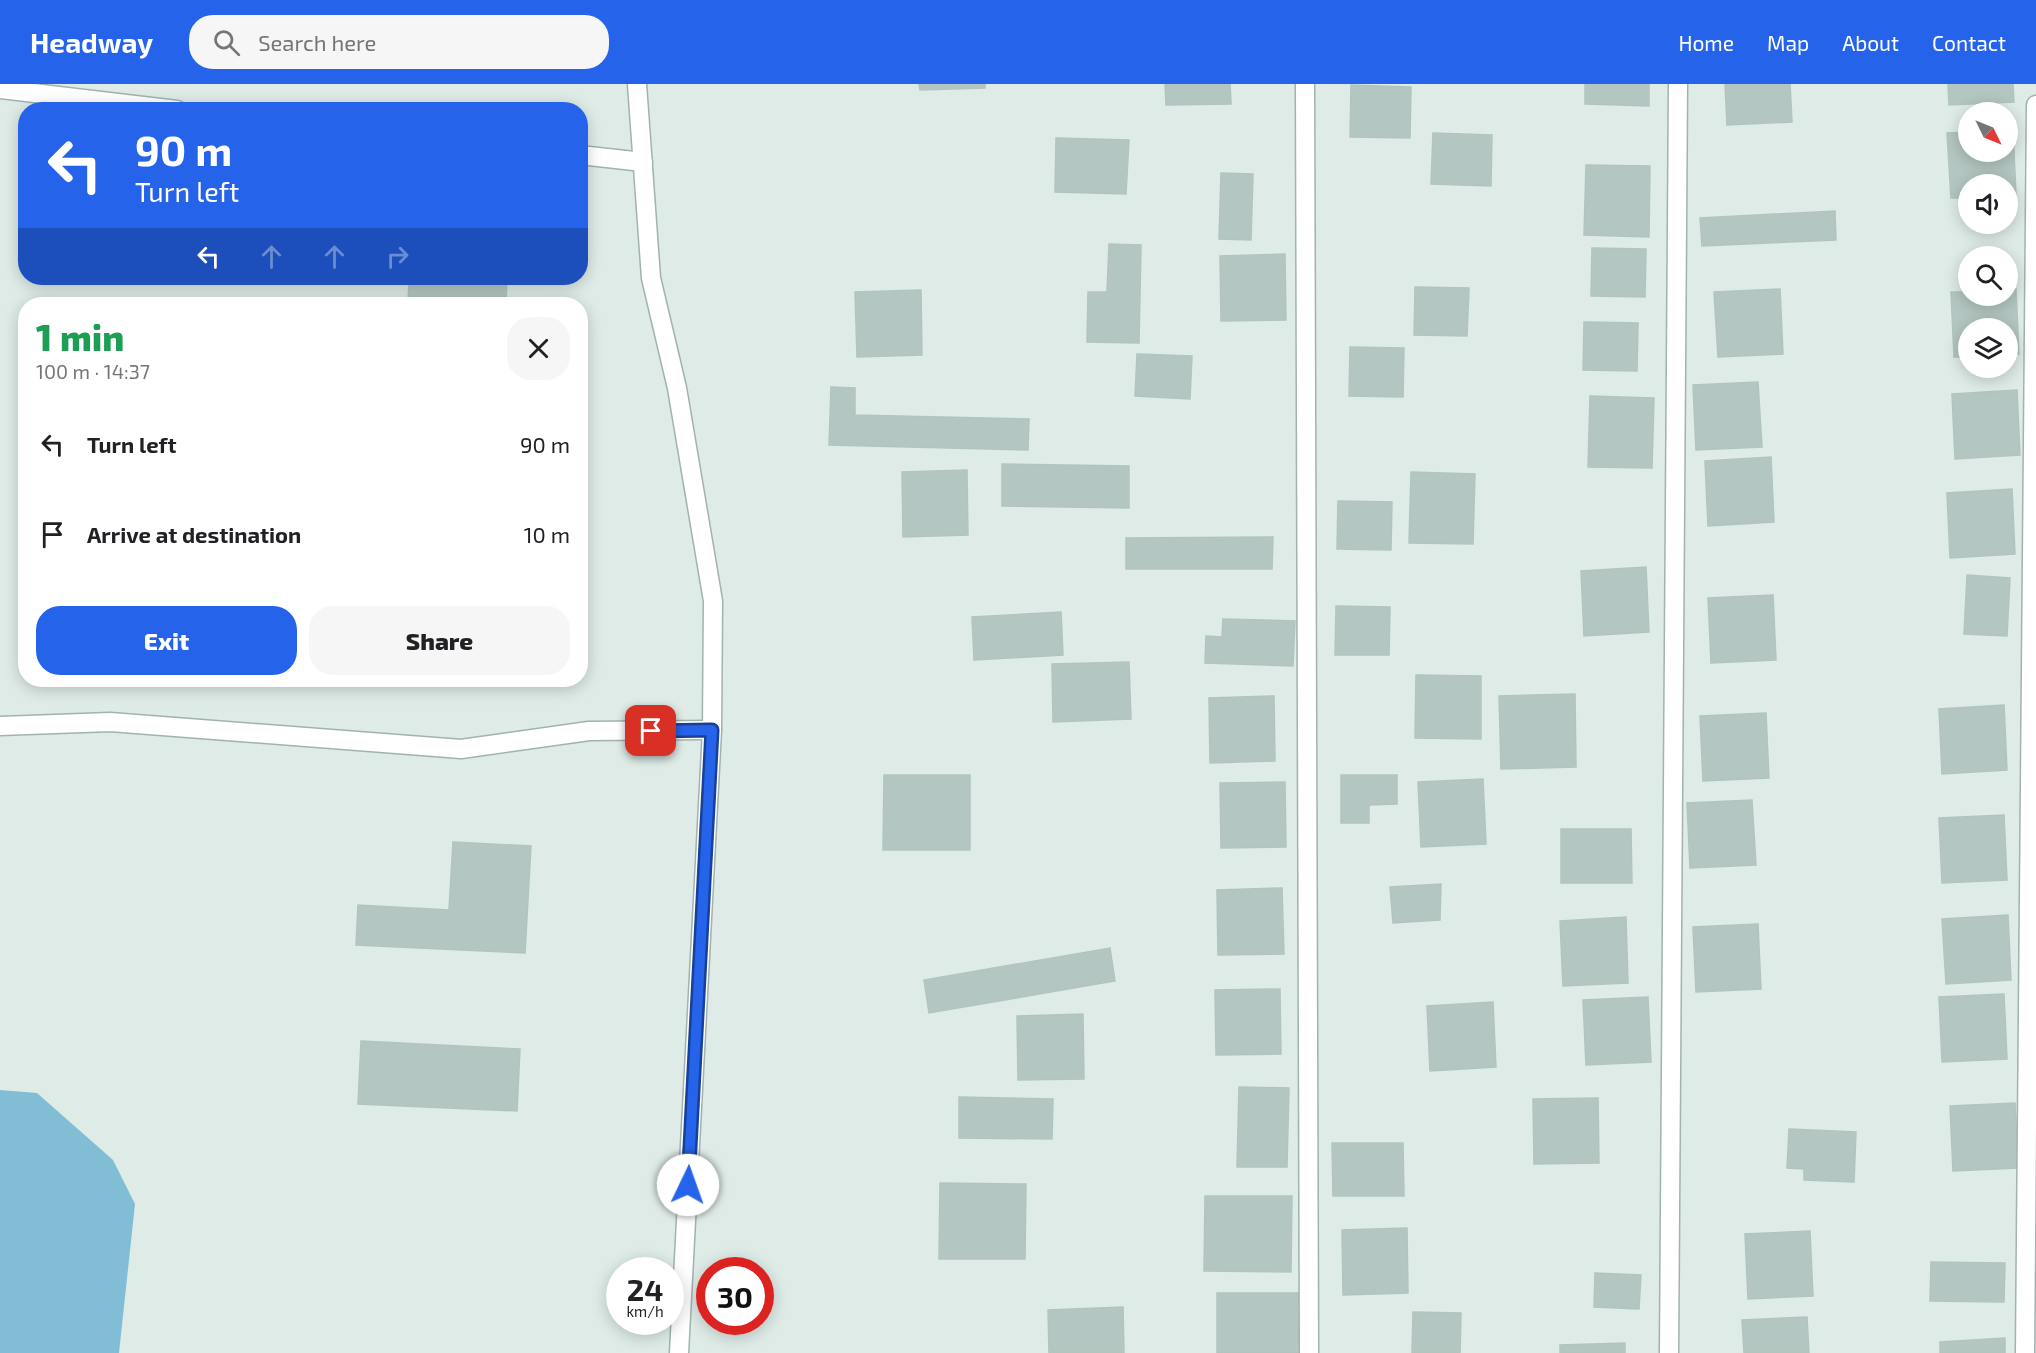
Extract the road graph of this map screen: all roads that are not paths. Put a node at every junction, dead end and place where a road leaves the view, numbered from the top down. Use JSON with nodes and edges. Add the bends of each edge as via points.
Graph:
{"nodes":[{"id":1,"x":637,"y":84,"type":"edge"},
{"id":2,"x":1305,"y":84,"type":"edge"},
{"id":3,"x":1678,"y":84,"type":"edge"},
{"id":4,"x":0,"y":89,"type":"edge"},
{"id":5,"x":110,"y":102,"type":"edge"},
{"id":6,"x":2036,"y":105,"type":"edge"},
{"id":7,"x":588,"y":156,"type":"edge"},
{"id":8,"x":643,"y":162,"type":"junction"},
{"id":9,"x":0,"y":726,"type":"edge"},
{"id":10,"x":712,"y":730,"type":"junction"},
{"id":11,"x":679,"y":1353,"type":"edge"},
{"id":12,"x":1309,"y":1353,"type":"edge"},
{"id":13,"x":1670,"y":1353,"type":"edge"},
{"id":14,"x":2025,"y":1353,"type":"edge"}],
"edges":[{"from":1,"to":8,"type":"street"},
{"from":2,"to":12,"type":"street"},
{"from":3,"to":13,"type":"street"},
{"from":4,"to":5,"type":"street"},
{"from":6,"to":14,"type":"street"},
{"from":7,"to":8,"type":"street"},
{"from":8,"to":10,"type":"street","via":[[651,278],[677,388],[713,601]]},
{"from":9,"to":10,"type":"street","via":[[110,722],[461,748],[589,731]]},
{"from":10,"to":11,"type":"street"}]}
